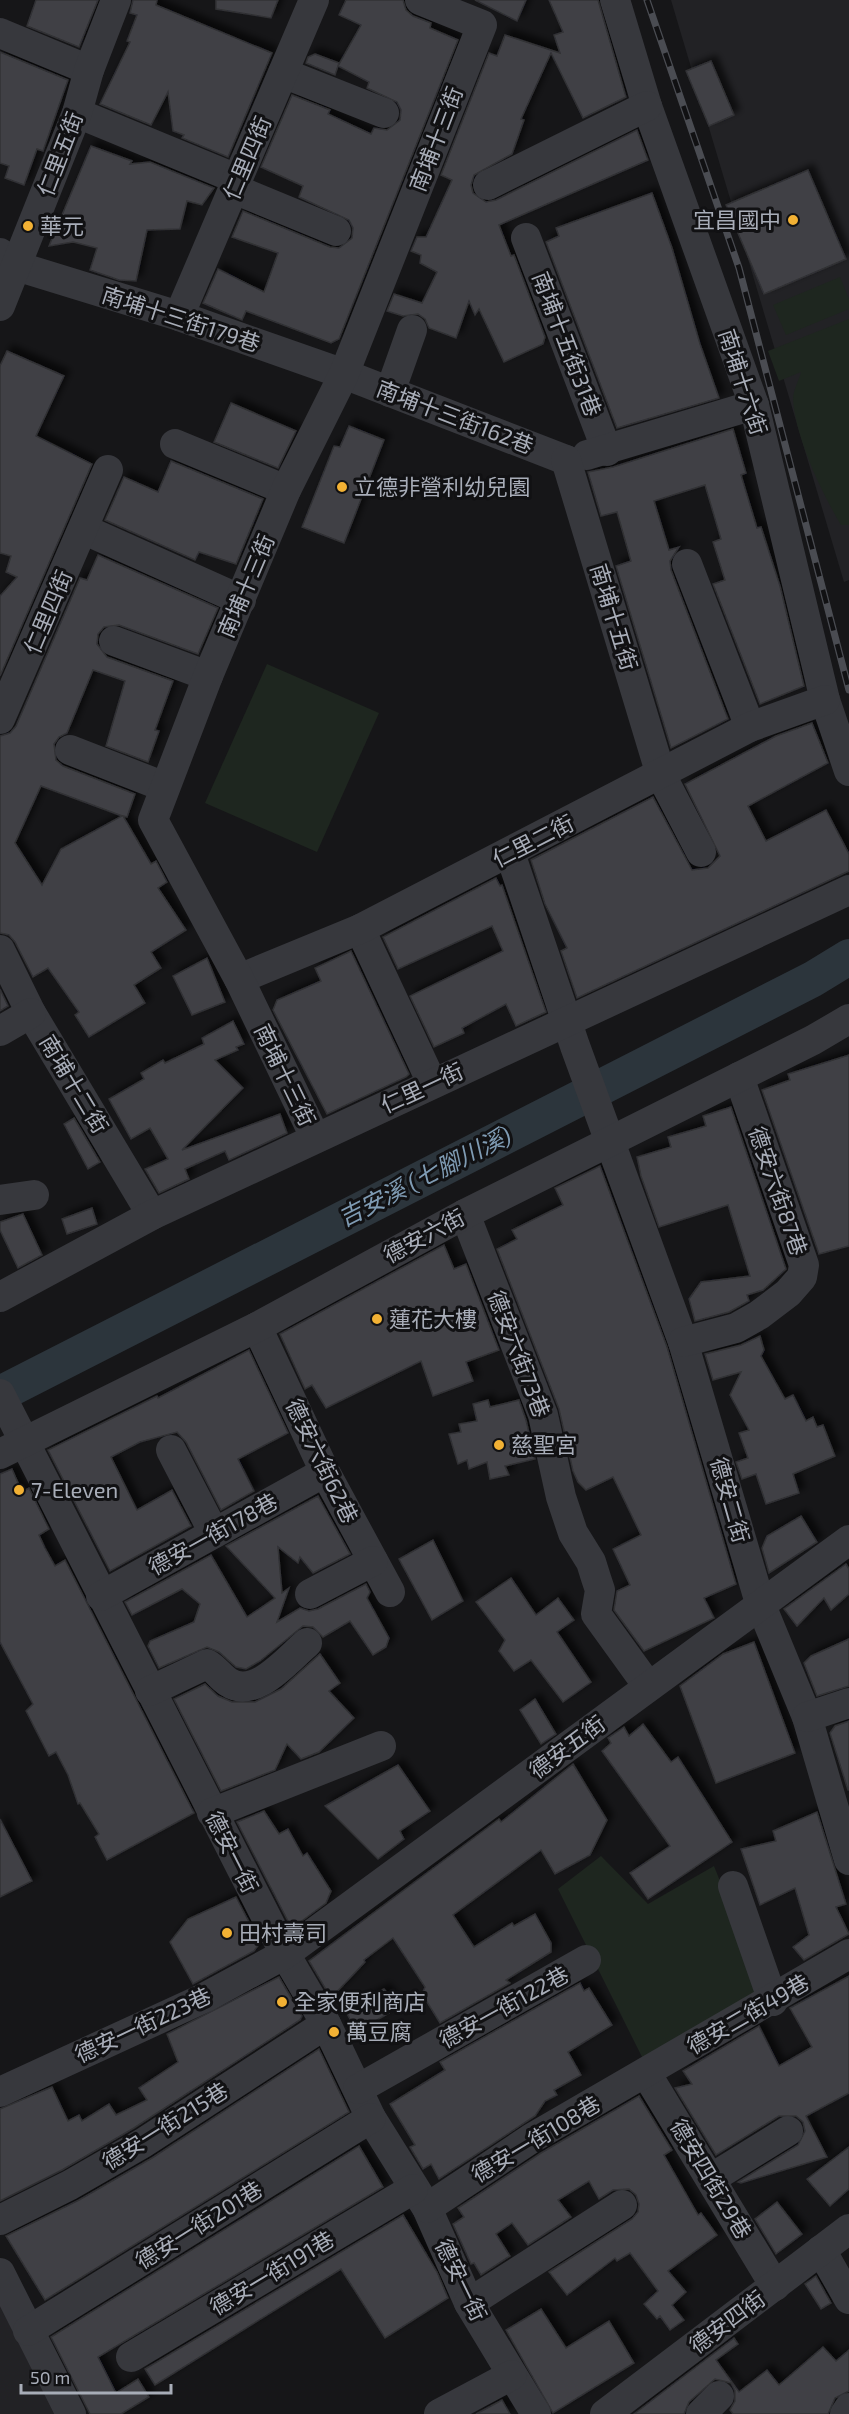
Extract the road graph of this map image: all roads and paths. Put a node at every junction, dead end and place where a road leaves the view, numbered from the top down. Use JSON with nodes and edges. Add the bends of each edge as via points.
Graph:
{"nodes":[{"id":1,"x":116,"y":0,"type":"edge"},
{"id":2,"x":314,"y":0,"type":"edge"},
{"id":3,"x":420,"y":0,"type":"edge"},
{"id":4,"x":615,"y":0,"type":"edge"},
{"id":5,"x":0,"y":33,"type":"edge"},
{"id":6,"x":89,"y":70,"type":"junction"},
{"id":7,"x":283,"y":73,"type":"junction"},
{"id":8,"x":647,"y":106,"type":"junction"},
{"id":9,"x":77,"y":113,"type":"junction"},
{"id":10,"x":384,"y":113,"type":"dead end"},
{"id":11,"x":236,"y":184,"type":"junction"},
{"id":12,"x":488,"y":185,"type":"dead end"},
{"id":13,"x":336,"y":231,"type":"dead end"},
{"id":14,"x":526,"y":238,"type":"dead end"},
{"id":15,"x":8,"y":260,"type":"edge"},
{"id":16,"x":0,"y":306,"type":"edge"},
{"id":17,"x":179,"y":316,"type":"junction"},
{"id":18,"x":412,"y":330,"type":"dead end"},
{"id":19,"x":344,"y":375,"type":"junction"},
{"id":20,"x":390,"y":392,"type":"junction"},
{"id":21,"x":754,"y":405,"type":"junction"},
{"id":22,"x":175,"y":444,"type":"dead end"},
{"id":23,"x":607,"y":451,"type":"junction"},
{"id":24,"x":567,"y":460,"type":"junction"},
{"id":25,"x":108,"y":470,"type":"dead end"},
{"id":26,"x":286,"y":490,"type":"junction"},
{"id":27,"x":83,"y":529,"type":"junction"},
{"id":28,"x":687,"y":564,"type":"dead end"},
{"id":29,"x":241,"y":600,"type":"junction"},
{"id":30,"x":114,"y":641,"type":"dead end"},
{"id":31,"x":208,"y":676,"type":"junction"},
{"id":32,"x":825,"y":700,"type":"junction"},
{"id":33,"x":3,"y":709,"type":"edge"},
{"id":34,"x":750,"y":727,"type":"junction"},
{"id":35,"x":70,"y":750,"type":"dead end"},
{"id":36,"x":849,"y":771,"type":"edge"},
{"id":37,"x":661,"y":775,"type":"junction"},
{"id":38,"x":165,"y":787,"type":"junction"},
{"id":39,"x":701,"y":852,"type":"dead end"},
{"id":40,"x":510,"y":853,"type":"junction"},
{"id":41,"x":849,"y":890,"type":"edge"},
{"id":42,"x":360,"y":929,"type":"junction"},
{"id":43,"x":0,"y":950,"type":"edge"},
{"id":44,"x":239,"y":979,"type":"junction"},
{"id":45,"x":31,"y":1013,"type":"junction"},
{"id":46,"x":849,"y":1019,"type":"edge"},
{"id":47,"x":0,"y":1031,"type":"edge"},
{"id":48,"x":572,"y":1034,"type":"junction"},
{"id":49,"x":739,"y":1077,"type":"junction"},
{"id":50,"x":432,"y":1083,"type":"junction"},
{"id":51,"x":315,"y":1137,"type":"junction"},
{"id":52,"x":611,"y":1141,"type":"junction"},
{"id":53,"x":34,"y":1195,"type":"dead end"},
{"id":54,"x":0,"y":1200,"type":"edge"},
{"id":55,"x":465,"y":1214,"type":"junction"},
{"id":56,"x":152,"y":1215,"type":"junction"},
{"id":57,"x":0,"y":1297,"type":"edge"},
{"id":58,"x":257,"y":1327,"type":"junction"},
{"id":59,"x":683,"y":1342,"type":"junction"},
{"id":60,"x":0,"y":1394,"type":"edge"},
{"id":61,"x":11,"y":1448,"type":"edge"},
{"id":62,"x":171,"y":1450,"type":"dead end"},
{"id":63,"x":325,"y":1472,"type":"junction"},
{"id":64,"x":214,"y":1533,"type":"junction"},
{"id":65,"x":849,"y":1540,"type":"edge"},
{"id":66,"x":373,"y":1562,"type":"junction"},
{"id":67,"x":390,"y":1592,"type":"dead end"},
{"id":68,"x":310,"y":1594,"type":"dead end"},
{"id":69,"x":101,"y":1596,"type":"junction"},
{"id":70,"x":760,"y":1603,"type":"junction"},
{"id":71,"x":307,"y":1643,"type":"dead end"},
{"id":72,"x":648,"y":1686,"type":"junction"},
{"id":73,"x":150,"y":1691,"type":"junction"},
{"id":74,"x":849,"y":1702,"type":"edge"},
{"id":75,"x":807,"y":1717,"type":"junction"},
{"id":76,"x":381,"y":1746,"type":"dead end"},
{"id":77,"x":212,"y":1813,"type":"junction"},
{"id":78,"x":849,"y":1860,"type":"edge"},
{"id":79,"x":733,"y":1886,"type":"dead end"},
{"id":80,"x":285,"y":1954,"type":"junction"},
{"id":81,"x":849,"y":1954,"type":"edge"},
{"id":82,"x":586,"y":1960,"type":"dead end"},
{"id":83,"x":773,"y":2001,"type":"junction"},
{"id":84,"x":326,"y":2024,"type":"junction"},
{"id":85,"x":646,"y":2073,"type":"junction"},
{"id":86,"x":358,"y":2089,"type":"junction"},
{"id":87,"x":0,"y":2092,"type":"edge"},
{"id":88,"x":371,"y":2118,"type":"junction"},
{"id":89,"x":788,"y":2131,"type":"dead end"},
{"id":90,"x":712,"y":2178,"type":"junction"},
{"id":91,"x":420,"y":2198,"type":"junction"},
{"id":92,"x":622,"y":2205,"type":"dead end"},
{"id":93,"x":0,"y":2220,"type":"edge"},
{"id":94,"x":849,"y":2229,"type":"edge"},
{"id":95,"x":821,"y":2250,"type":"junction"},
{"id":96,"x":0,"y":2273,"type":"edge"},
{"id":97,"x":775,"y":2286,"type":"junction"},
{"id":98,"x":849,"y":2299,"type":"edge"},
{"id":99,"x":470,"y":2303,"type":"junction"},
{"id":100,"x":28,"y":2331,"type":"junction"},
{"id":101,"x":131,"y":2357,"type":"dead end"},
{"id":102,"x":512,"y":2375,"type":"junction"},
{"id":103,"x":849,"y":2408,"type":"edge"},
{"id":104,"x":71,"y":2414,"type":"edge"},
{"id":105,"x":439,"y":2414,"type":"edge"},
{"id":106,"x":536,"y":2414,"type":"edge"},
{"id":107,"x":605,"y":2414,"type":"edge"},
{"id":108,"x":845,"y":2414,"type":"edge"}],
"edges":[{"from":1,"to":6,"type":"street","name":"仁里五街"},
{"from":2,"to":7,"type":"street","name":"仁里四街"},
{"from":3,"to":19,"type":"street","name":"南埔十三街","via":[[482,25]]},
{"from":4,"to":8,"type":"street","name":"南埔十六街"},
{"from":5,"to":6,"type":"street"},
{"from":6,"to":9,"type":"street","name":"仁里五街"},
{"from":7,"to":10,"type":"street"},
{"from":7,"to":11,"type":"street","name":"仁里四街"},
{"from":8,"to":12,"type":"street"},
{"from":8,"to":21,"type":"street","name":"南埔十六街"},
{"from":9,"to":11,"type":"street"},
{"from":9,"to":15,"type":"street","name":"仁里五街"},
{"from":11,"to":13,"type":"street"},
{"from":11,"to":17,"type":"street","name":"仁里四街"},
{"from":14,"to":23,"type":"street","name":"南埔十五街31巷"},
{"from":15,"to":16,"type":"street","name":"仁里五街"},
{"from":15,"to":17,"type":"street","name":"南埔十三街179巷"},
{"from":17,"to":19,"type":"street","name":"南埔十三街179巷"},
{"from":18,"to":20,"type":"street"},
{"from":19,"to":20,"type":"street","name":"南埔十三街162巷"},
{"from":19,"to":26,"type":"street","name":"南埔十三街"},
{"from":20,"to":24,"type":"street","name":"南埔十三街162巷"},
{"from":21,"to":23,"type":"street"},
{"from":21,"to":32,"type":"street","name":"南埔十六街"},
{"from":22,"to":26,"type":"street"},
{"from":23,"to":24,"type":"street"},
{"from":24,"to":37,"type":"street","name":"南埔十五街"},
{"from":25,"to":27,"type":"street","name":"仁里四街"},
{"from":26,"to":29,"type":"street","name":"南埔十三街"},
{"from":27,"to":29,"type":"street"},
{"from":27,"to":33,"type":"street","name":"仁里四街"},
{"from":28,"to":34,"type":"street"},
{"from":29,"to":31,"type":"street","name":"南埔十三街"},
{"from":30,"to":31,"type":"street"},
{"from":31,"to":38,"type":"street","name":"南埔十三街"},
{"from":32,"to":34,"type":"street","name":"仁里二街"},
{"from":32,"to":36,"type":"street","name":"南埔十六街"},
{"from":34,"to":37,"type":"street","name":"仁里二街"},
{"from":35,"to":38,"type":"street"},
{"from":37,"to":39,"type":"street","name":"南埔十五街"},
{"from":37,"to":40,"type":"street","name":"仁里二街"},
{"from":38,"to":44,"type":"street","name":"南埔十三街","via":[[153,820]]},
{"from":40,"to":42,"type":"street","name":"仁里二街"},
{"from":40,"to":48,"type":"street","name":"德安二街"},
{"from":41,"to":48,"type":"street","name":"仁里一街"},
{"from":42,"to":44,"type":"street","name":"仁里二街"},
{"from":42,"to":50,"type":"street"},
{"from":43,"to":45,"type":"street","name":"南埔十二街"},
{"from":44,"to":51,"type":"street","name":"南埔十三街"},
{"from":45,"to":47,"type":"street"},
{"from":45,"to":56,"type":"street","name":"南埔十二街"},
{"from":46,"to":49,"type":"street","name":"德安六街"},
{"from":48,"to":50,"type":"street","name":"仁里一街"},
{"from":48,"to":52,"type":"street","name":"德安二街"},
{"from":49,"to":52,"type":"street","name":"德安六街"},
{"from":49,"to":59,"type":"street","name":"德安六街87巷","via":[[804,1265],[802,1277],[788,1293],[736,1328]]},
{"from":50,"to":51,"type":"street","name":"仁里一街"},
{"from":51,"to":56,"type":"street","name":"仁里一街"},
{"from":52,"to":55,"type":"street","name":"德安六街"},
{"from":52,"to":59,"type":"street","name":"德安二街"},
{"from":53,"to":54,"type":"street"},
{"from":55,"to":58,"type":"street","name":"德安六街"},
{"from":55,"to":72,"type":"street","name":"德安六街73巷","via":[[543,1415],[573,1533],[591,1562],[600,1590],[596,1614]]},
{"from":56,"to":57,"type":"street","name":"仁里一街"},
{"from":58,"to":61,"type":"street","name":"德安六街"},
{"from":58,"to":63,"type":"street","name":"德安六街62巷"},
{"from":59,"to":70,"type":"street","name":"德安二街"},
{"from":60,"to":61,"type":"street","name":"德安一街"},
{"from":61,"to":69,"type":"street","name":"德安一街"},
{"from":62,"to":64,"type":"street"},
{"from":63,"to":64,"type":"street","name":"德安一街178巷"},
{"from":63,"to":66,"type":"street","name":"德安六街62巷"},
{"from":64,"to":69,"type":"street","name":"德安一街178巷"},
{"from":65,"to":70,"type":"street","name":"德安五街"},
{"from":66,"to":67,"type":"street","name":"德安六街62巷"},
{"from":66,"to":68,"type":"street"},
{"from":69,"to":73,"type":"street","name":"德安一街"},
{"from":70,"to":72,"type":"street","name":"德安五街"},
{"from":70,"to":75,"type":"street","name":"德安二街"},
{"from":71,"to":73,"type":"street","via":[[256,1685],[235,1686],[207,1664]]},
{"from":72,"to":80,"type":"street","name":"德安五街"},
{"from":73,"to":77,"type":"street","name":"德安一街"},
{"from":74,"to":75,"type":"street"},
{"from":75,"to":78,"type":"street","name":"德安二街"},
{"from":76,"to":77,"type":"street"},
{"from":77,"to":80,"type":"street","name":"德安一街"},
{"from":79,"to":83,"type":"street"},
{"from":80,"to":84,"type":"street","name":"德安一街"},
{"from":80,"to":87,"type":"street","name":"德安一街223巷","via":[[204,1998]]},
{"from":81,"to":83,"type":"street","name":"德安二街49巷"},
{"from":82,"to":86,"type":"street","name":"德安一街122巷"},
{"from":83,"to":85,"type":"street","name":"德安二街49巷"},
{"from":84,"to":86,"type":"street","name":"德安一街"},
{"from":84,"to":93,"type":"street","name":"德安一街215巷","via":[[143,2143]]},
{"from":85,"to":90,"type":"street","name":"德安四街29巷"},
{"from":85,"to":91,"type":"street","name":"德安一街108巷"},
{"from":86,"to":88,"type":"street","name":"德安一街"},
{"from":88,"to":91,"type":"street","name":"德安一街"},
{"from":88,"to":100,"type":"street","name":"德安一街201巷"},
{"from":89,"to":90,"type":"street"},
{"from":90,"to":97,"type":"street","name":"德安四街29巷"},
{"from":91,"to":99,"type":"street","name":"德安一街"},
{"from":91,"to":101,"type":"street","name":"德安一街191巷"},
{"from":92,"to":99,"type":"street"},
{"from":94,"to":95,"type":"street","name":"德安四街"},
{"from":95,"to":97,"type":"street","name":"德安四街"},
{"from":95,"to":98,"type":"street"},
{"from":96,"to":100,"type":"street"},
{"from":97,"to":107,"type":"street","name":"德安四街"},
{"from":99,"to":102,"type":"street","name":"德安一街"},
{"from":100,"to":104,"type":"street"},
{"from":102,"to":105,"type":"street"},
{"from":102,"to":106,"type":"street","name":"德安一街"},
{"from":103,"to":108,"type":"street"}]}
